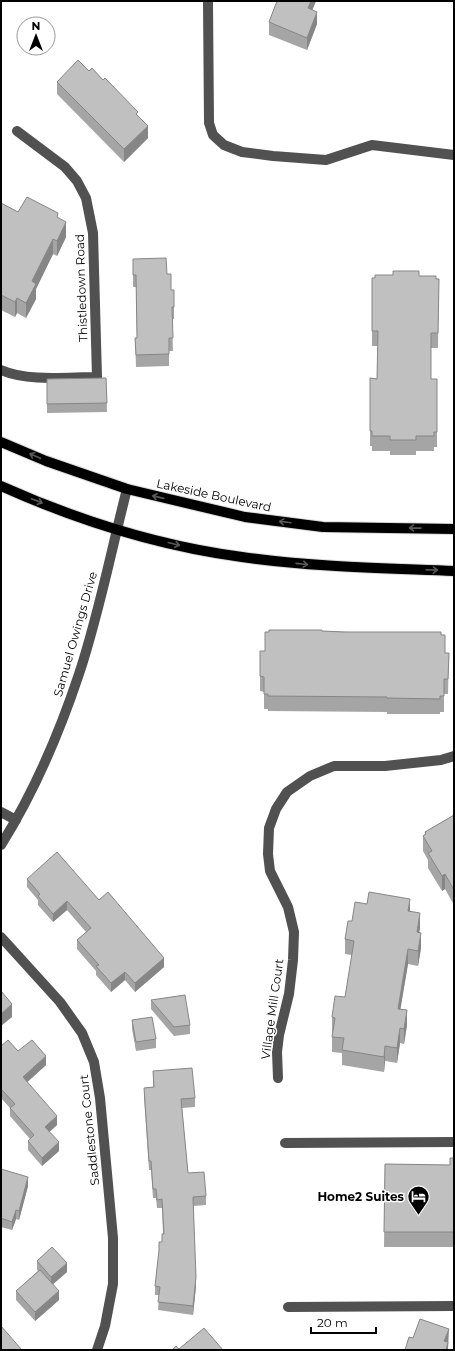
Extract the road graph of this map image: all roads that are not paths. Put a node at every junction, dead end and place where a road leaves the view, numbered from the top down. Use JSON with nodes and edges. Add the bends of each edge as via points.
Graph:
{"nodes":[{"id":1,"x":208,"y":3,"type":"dead end"},
{"id":2,"x":17,"y":131,"type":"dead end"},
{"id":3,"x":454,"y":155,"type":"edge"},
{"id":4,"x":1,"y":370,"type":"edge"},
{"id":5,"x":1,"y":442,"type":"edge"},
{"id":6,"x":1,"y":486,"type":"edge"},
{"id":7,"x":127,"y":489,"type":"junction"},
{"id":8,"x":116,"y":529,"type":"junction"},
{"id":9,"x":454,"y":529,"type":"edge"},
{"id":10,"x":454,"y":571,"type":"edge"},
{"id":11,"x":454,"y":756,"type":"edge"},
{"id":12,"x":1,"y":812,"type":"edge"},
{"id":13,"x":16,"y":820,"type":"junction"},
{"id":14,"x":1,"y":845,"type":"edge"},
{"id":15,"x":1,"y":937,"type":"edge"},
{"id":16,"x":278,"y":1078,"type":"dead end"},
{"id":17,"x":454,"y":1142,"type":"edge"},
{"id":18,"x":284,"y":1143,"type":"dead end"},
{"id":19,"x":454,"y":1306,"type":"edge"},
{"id":20,"x":288,"y":1307,"type":"dead end"},
{"id":21,"x":97,"y":1350,"type":"edge"}],
"edges":[{"from":1,"to":3,"type":"street","via":[[209,123],[213,135],[224,145],[242,152],[326,160],[372,145]]},
{"from":2,"to":4,"type":"street","name":"Thistledown Road","via":[[65,166],[86,198],[93,233],[97,377],[32,377]]},
{"from":7,"to":5,"type":"main road","name":"Lakeside Boulevard","one_way":true,"via":[[46,461]]},
{"from":6,"to":8,"type":"main road","one_way":true},
{"from":7,"to":8,"type":"street","name":"Samuel Owings Drive"},
{"from":9,"to":7,"type":"main road","name":"Lakeside Boulevard","one_way":true,"via":[[323,527],[245,517]]},
{"from":8,"to":10,"type":"main road","one_way":true,"via":[[182,546],[241,557],[324,566]]},
{"from":8,"to":13,"type":"street","name":"Samuel Owings Drive","via":[[98,610],[79,674],[54,740]]},
{"from":11,"to":16,"type":"street","name":"Village Mill Court","via":[[441,760],[385,766],[334,766],[310,776],[287,792],[276,808],[269,828],[270,871],[288,907],[294,932],[289,994],[277,1052]]},
{"from":12,"to":13,"type":"street"},
{"from":13,"to":14,"type":"street","name":"Samuel Owings Drive"},
{"from":15,"to":21,"type":"street","name":"Saddlestone Court","via":[[60,1002],[82,1033],[94,1062],[100,1098],[113,1238],[113,1284],[105,1326]]},
{"from":17,"to":18,"type":"street"},
{"from":19,"to":20,"type":"street"}]}
